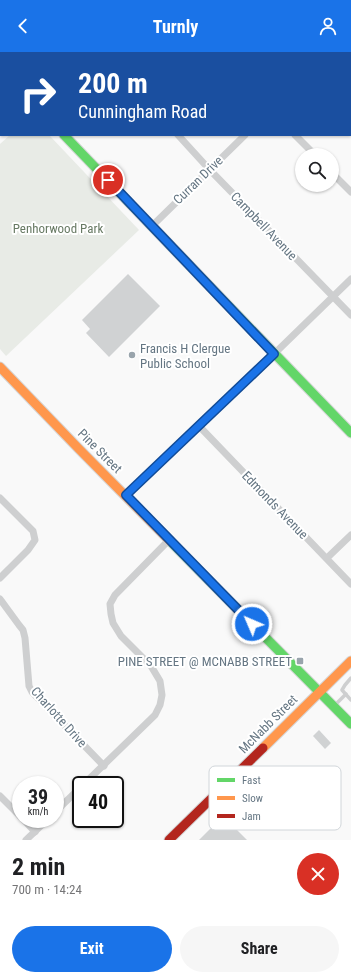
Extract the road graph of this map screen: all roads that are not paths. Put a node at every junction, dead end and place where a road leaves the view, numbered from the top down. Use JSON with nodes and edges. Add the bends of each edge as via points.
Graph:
{"nodes":[{"id":1,"x":65,"y":136,"type":"edge"},
{"id":2,"x":179,"y":136,"type":"edge"},
{"id":3,"x":244,"y":136,"type":"edge"},
{"id":4,"x":296,"y":136,"type":"edge"},
{"id":5,"x":308,"y":148,"type":"edge"},
{"id":6,"x":209,"y":169,"type":"junction"},
{"id":7,"x":339,"y":180,"type":"edge"},
{"id":8,"x":351,"y":192,"type":"edge"},
{"id":9,"x":152,"y":226,"type":"junction"},
{"id":10,"x":351,"y":279,"type":"edge"},
{"id":11,"x":333,"y":296,"type":"junction"},
{"id":12,"x":351,"y":315,"type":"edge"},
{"id":13,"x":274,"y":354,"type":"junction"},
{"id":14,"x":0,"y":366,"type":"edge"},
{"id":15,"x":199,"y":426,"type":"junction"},
{"id":16,"x":351,"y":433,"type":"edge"},
{"id":17,"x":126,"y":495,"type":"junction"},
{"id":18,"x":0,"y":498,"type":"edge"},
{"id":19,"x":351,"y":535,"type":"edge"},
{"id":20,"x":169,"y":540,"type":"junction"},
{"id":21,"x":327,"y":558,"type":"junction"},
{"id":22,"x":0,"y":578,"type":"edge"},
{"id":23,"x":351,"y":584,"type":"edge"},
{"id":24,"x":0,"y":600,"type":"edge"},
{"id":25,"x":351,"y":662,"type":"edge"},
{"id":26,"x":336,"y":676,"type":"junction"},
{"id":27,"x":351,"y":678,"type":"edge"},
{"id":28,"x":345,"y":685,"type":"junction"},
{"id":29,"x":319,"y":692,"type":"junction"},
{"id":30,"x":346,"y":694,"type":"junction"},
{"id":31,"x":351,"y":699,"type":"edge"},
{"id":32,"x":334,"y":706,"type":"junction"},
{"id":33,"x":351,"y":724,"type":"edge"},
{"id":34,"x":104,"y":766,"type":"junction"},
{"id":35,"x":244,"y":766,"type":"edge"},
{"id":36,"x":93,"y":776,"type":"edge"},
{"id":37,"x":0,"y":796,"type":"edge"},
{"id":38,"x":72,"y":796,"type":"edge"},
{"id":39,"x":209,"y":801,"type":"edge"},
{"id":40,"x":64,"y":803,"type":"edge"},
{"id":41,"x":12,"y":808,"type":"edge"},
{"id":42,"x":31,"y":828,"type":"edge"},
{"id":43,"x":39,"y":828,"type":"edge"},
{"id":44,"x":35,"y":832,"type":"junction"},
{"id":45,"x":26,"y":840,"type":"edge"},
{"id":46,"x":169,"y":840,"type":"edge"}],
"edges":[{"from":1,"to":9,"type":"street"},
{"from":2,"to":6,"type":"street","name":"Campbell Avenue"},
{"from":3,"to":6,"type":"street","name":"Curran Drive"},
{"from":4,"to":5,"type":"street"},
{"from":6,"to":9,"type":"street","name":"Curran Drive"},
{"from":6,"to":11,"type":"street","name":"Campbell Avenue"},
{"from":7,"to":8,"type":"street"},
{"from":9,"to":13,"type":"street"},
{"from":10,"to":11,"type":"street"},
{"from":11,"to":12,"type":"street","name":"Campbell Avenue"},
{"from":11,"to":13,"type":"street"},
{"from":13,"to":15,"type":"street"},
{"from":13,"to":16,"type":"street"},
{"from":14,"to":17,"type":"street","name":"Pine Street"},
{"from":15,"to":17,"type":"street"},
{"from":15,"to":21,"type":"street","name":"Edmonds Avenue"},
{"from":17,"to":20,"type":"street","name":"Pine Street"},
{"from":18,"to":22,"type":"street","via":[[33,531],[35,540]]},
{"from":19,"to":21,"type":"street"},
{"from":20,"to":29,"type":"street","name":"Pine Street"},
{"from":20,"to":34,"type":"street","via":[[110,604],[113,623],[151,666],[160,681],[162,695],[156,715]]},
{"from":21,"to":23,"type":"street","name":"Edmonds Avenue"},
{"from":24,"to":34,"type":"street","name":"Charlotte Drive","via":[[23,630],[29,686],[32,692]]},
{"from":25,"to":26,"type":"street","name":"McNabb Street"},
{"from":26,"to":28,"type":"lane"},
{"from":26,"to":29,"type":"street","name":"McNabb Street"},
{"from":27,"to":28,"type":"lane"},
{"from":28,"to":30,"type":"lane","via":[[342,690]]},
{"from":29,"to":32,"type":"street","name":"Pine Street"},
{"from":29,"to":35,"type":"street","name":"McNabb Street"},
{"from":30,"to":31,"type":"lane"},
{"from":30,"to":32,"type":"lane"},
{"from":32,"to":33,"type":"street","name":"Pine Street"},
{"from":34,"to":36,"type":"street"},
{"from":37,"to":41,"type":"street"},
{"from":38,"to":40,"type":"street"},
{"from":39,"to":46,"type":"street","name":"McNabb Street"},
{"from":42,"to":44,"type":"street"},
{"from":43,"to":44,"type":"street"},
{"from":44,"to":45,"type":"street"}]}
